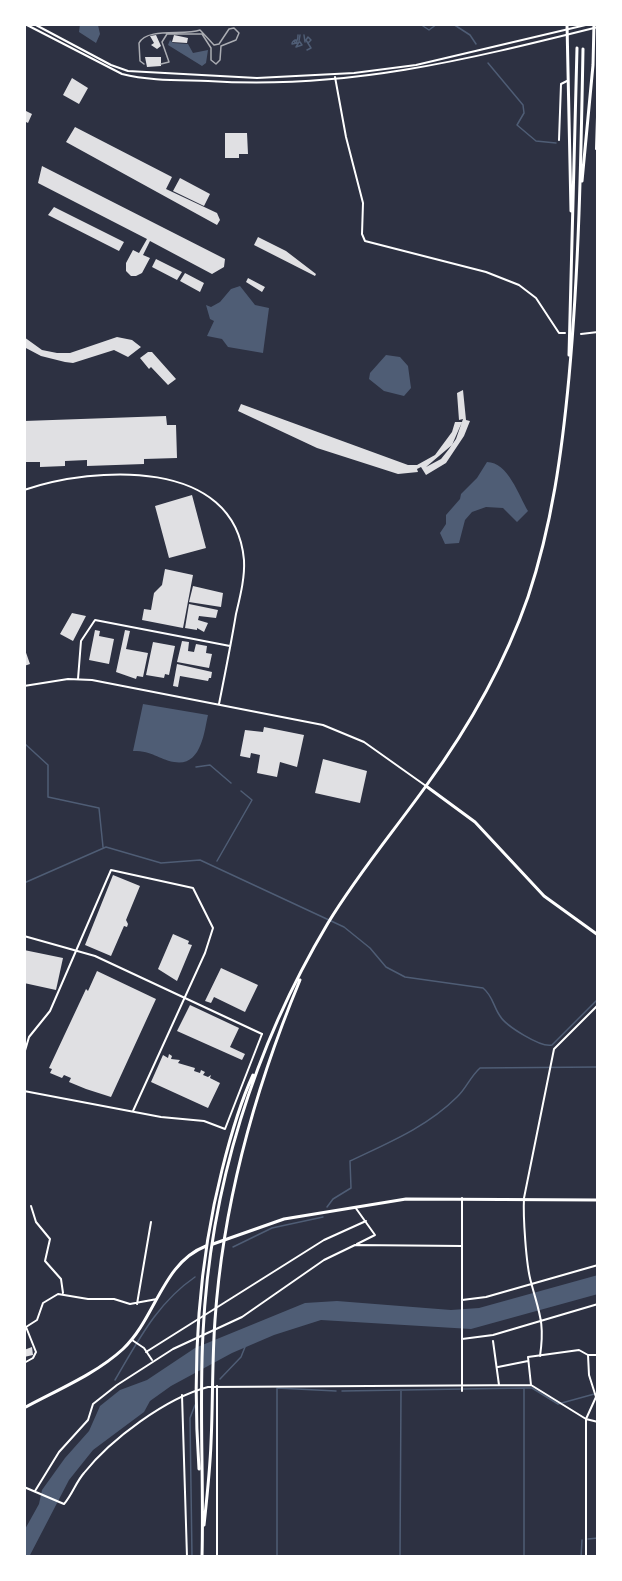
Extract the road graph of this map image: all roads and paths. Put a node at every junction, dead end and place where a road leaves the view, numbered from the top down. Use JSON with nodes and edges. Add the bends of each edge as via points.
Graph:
{"nodes":[{"id":1,"x":25,"y":24,"type":"edge"},
{"id":2,"x":34,"y":24,"type":"edge"},
{"id":3,"x":567,"y":24,"type":"edge"},
{"id":4,"x":594,"y":26,"type":"edge"},
{"id":5,"x":567,"y":29,"type":"junction"},
{"id":6,"x":567,"y":35,"type":"junction"},
{"id":7,"x":577,"y":48,"type":"dead end"},
{"id":8,"x":583,"y":49,"type":"dead end"},
{"id":9,"x":593,"y":65,"type":"junction"},
{"id":10,"x":598,"y":68,"type":"edge"},
{"id":11,"x":335,"y":75,"type":"junction"},
{"id":12,"x":336,"y":80,"type":"junction"},
{"id":13,"x":567,"y":81,"type":"junction"},
{"id":14,"x":598,"y":85,"type":"edge"},
{"id":15,"x":559,"y":140,"type":"dead end"},
{"id":16,"x":596,"y":149,"type":"dead end"},
{"id":17,"x":581,"y":193,"type":"junction"},
{"id":18,"x":573,"y":246,"type":"junction"},
{"id":19,"x":598,"y":332,"type":"edge"},
{"id":20,"x":565,"y":333,"type":"dead end"},
{"id":21,"x":581,"y":334,"type":"dead end"},
{"id":22,"x":568,"y":381,"type":"junction"},
{"id":23,"x":24,"y":490,"type":"edge"},
{"id":24,"x":230,"y":646,"type":"junction"},
{"id":25,"x":78,"y":679,"type":"junction"},
{"id":26,"x":24,"y":686,"type":"edge"},
{"id":27,"x":219,"y":704,"type":"junction"},
{"id":28,"x":426,"y":786,"type":"junction"},
{"id":29,"x":598,"y":935,"type":"edge"},
{"id":30,"x":24,"y":936,"type":"edge"},
{"id":31,"x":78,"y":952,"type":"junction"},
{"id":32,"x":307,"y":961,"type":"junction"},
{"id":33,"x":184,"y":998,"type":"junction"},
{"id":34,"x":598,"y":1005,"type":"edge"},
{"id":35,"x":24,"y":1054,"type":"edge"},
{"id":36,"x":24,"y":1091,"type":"edge"},
{"id":37,"x":133,"y":1111,"type":"junction"},
{"id":38,"x":240,"y":1115,"type":"junction"},
{"id":39,"x":462,"y":1198,"type":"junction"},
{"id":40,"x":524,"y":1198,"type":"junction"},
{"id":41,"x":598,"y":1200,"type":"edge"},
{"id":42,"x":31,"y":1206,"type":"dead end"},
{"id":43,"x":355,"y":1207,"type":"junction"},
{"id":44,"x":366,"y":1221,"type":"junction"},
{"id":45,"x":151,"y":1222,"type":"dead end"},
{"id":46,"x":224,"y":1241,"type":"junction"},
{"id":47,"x":355,"y":1245,"type":"junction"},
{"id":48,"x":205,"y":1246,"type":"junction"},
{"id":49,"x":462,"y":1246,"type":"junction"},
{"id":50,"x":598,"y":1265,"type":"edge"},
{"id":51,"x":531,"y":1283,"type":"junction"},
{"id":52,"x":63,"y":1293,"type":"junction"},
{"id":53,"x":158,"y":1298,"type":"junction"},
{"id":54,"x":462,"y":1300,"type":"junction"},
{"id":55,"x":137,"y":1304,"type":"junction"},
{"id":56,"x":598,"y":1304,"type":"edge"},
{"id":57,"x":543,"y":1320,"type":"junction"},
{"id":58,"x":462,"y":1340,"type":"junction"},
{"id":59,"x":134,"y":1341,"type":"junction"},
{"id":60,"x":493,"y":1341,"type":"dead end"},
{"id":61,"x":146,"y":1352,"type":"junction"},
{"id":62,"x":588,"y":1355,"type":"junction"},
{"id":63,"x":598,"y":1355,"type":"edge"},
{"id":64,"x":540,"y":1356,"type":"junction"},
{"id":65,"x":152,"y":1360,"type":"junction"},
{"id":66,"x":528,"y":1361,"type":"junction"},
{"id":67,"x":24,"y":1363,"type":"edge"},
{"id":68,"x":498,"y":1367,"type":"junction"},
{"id":69,"x":531,"y":1385,"type":"junction"},
{"id":70,"x":217,"y":1386,"type":"junction"},
{"id":71,"x":499,"y":1386,"type":"junction"},
{"id":72,"x":462,"y":1389,"type":"junction"},
{"id":73,"x":182,"y":1395,"type":"junction"},
{"id":74,"x":24,"y":1408,"type":"edge"},
{"id":75,"x":586,"y":1419,"type":"junction"},
{"id":76,"x":598,"y":1422,"type":"edge"},
{"id":77,"x":24,"y":1487,"type":"edge"},
{"id":78,"x":35,"y":1491,"type":"junction"},
{"id":79,"x":201,"y":1495,"type":"junction"},
{"id":80,"x":203,"y":1538,"type":"junction"},
{"id":81,"x":187,"y":1557,"type":"edge"},
{"id":82,"x":202,"y":1557,"type":"edge"},
{"id":83,"x":216,"y":1557,"type":"edge"},
{"id":84,"x":586,"y":1557,"type":"edge"}],
"edges":[{"from":1,"to":12,"type":"street","via":[[130,76],[228,82]]},
{"from":2,"to":11,"type":"street","via":[[111,65],[136,72],[257,78]]},
{"from":3,"to":5,"type":"main road"},
{"from":4,"to":5,"type":"street"},
{"from":4,"to":6,"type":"street"},
{"from":4,"to":9,"type":"main road"},
{"from":5,"to":6,"type":"main road"},
{"from":5,"to":11,"type":"street","via":[[416,65]]},
{"from":6,"to":12,"type":"street","via":[[424,69]]},
{"from":6,"to":13,"type":"main road"},
{"from":7,"to":18,"type":"main road"},
{"from":8,"to":17,"type":"main road"},
{"from":9,"to":10,"type":"street"},
{"from":9,"to":17,"type":"main road"},
{"from":11,"to":12,"type":"street"},
{"from":12,"to":20,"type":"street","via":[[363,203],[365,241],[508,280],[533,294],[559,333]]},
{"from":13,"to":15,"type":"street","via":[[561,84]]},
{"from":13,"to":18,"type":"main road"},
{"from":14,"to":16,"type":"street"},
{"from":17,"to":22,"type":"main road"},
{"from":18,"to":22,"type":"main road"},
{"from":19,"to":21,"type":"street"},
{"from":22,"to":28,"type":"main road","via":[[561,463],[527,599],[502,661],[467,726]]},
{"from":23,"to":24,"type":"street","via":[[60,478],[99,474],[176,481],[208,495],[233,523],[243,554],[244,576]]},
{"from":24,"to":25,"type":"street","via":[[95,620],[81,641]]},
{"from":24,"to":27,"type":"street"},
{"from":25,"to":26,"type":"street"},
{"from":25,"to":27,"type":"street"},
{"from":27,"to":28,"type":"street","via":[[339,730],[374,748]]},
{"from":28,"to":29,"type":"main road","via":[[475,822],[544,896]]},
{"from":28,"to":32,"type":"main road","via":[[361,874]]},
{"from":30,"to":31,"type":"street"},
{"from":31,"to":33,"type":"street","via":[[95,956]]},
{"from":31,"to":33,"type":"street","via":[[111,870],[193,888],[213,928]]},
{"from":31,"to":35,"type":"street","via":[[46,1019],[29,1037]]},
{"from":32,"to":38,"type":"main road","via":[[280,1012]]},
{"from":32,"to":46,"type":"main road","via":[[249,1132]]},
{"from":33,"to":37,"type":"street"},
{"from":33,"to":37,"type":"street","via":[[262,1034],[225,1129],[204,1121]]},
{"from":34,"to":40,"type":"street","via":[[554,1049]]},
{"from":36,"to":37,"type":"street"},
{"from":38,"to":48,"type":"main road"},
{"from":38,"to":79,"type":"main road","via":[[221,1195],[207,1283]]},
{"from":39,"to":40,"type":"main road"},
{"from":39,"to":43,"type":"main road"},
{"from":39,"to":49,"type":"street"},
{"from":40,"to":41,"type":"main road"},
{"from":40,"to":51,"type":"street"},
{"from":42,"to":52,"type":"street","via":[[36,1222],[50,1239],[45,1261],[61,1279]]},
{"from":43,"to":44,"type":"street"},
{"from":43,"to":46,"type":"main road","via":[[284,1220]]},
{"from":44,"to":47,"type":"street","via":[[375,1234]]},
{"from":44,"to":61,"type":"street","via":[[324,1240]]},
{"from":45,"to":55,"type":"street"},
{"from":46,"to":48,"type":"main road"},
{"from":46,"to":80,"type":"main road","via":[[216,1304]]},
{"from":47,"to":49,"type":"street"},
{"from":47,"to":65,"type":"street","via":[[307,1270],[242,1317]]},
{"from":48,"to":53,"type":"main road","via":[[183,1259]]},
{"from":48,"to":79,"type":"main road","via":[[197,1330]]},
{"from":49,"to":54,"type":"street"},
{"from":50,"to":51,"type":"street"},
{"from":51,"to":54,"type":"street"},
{"from":51,"to":57,"type":"street"},
{"from":52,"to":55,"type":"street","via":[[81,1299]]},
{"from":52,"to":67,"type":"street","via":[[43,1303],[37,1320],[26,1327],[36,1352]]},
{"from":53,"to":55,"type":"street"},
{"from":53,"to":59,"type":"main road"},
{"from":54,"to":58,"type":"street"},
{"from":56,"to":57,"type":"street"},
{"from":57,"to":58,"type":"street"},
{"from":57,"to":64,"type":"street"},
{"from":58,"to":72,"type":"street"},
{"from":59,"to":61,"type":"street"},
{"from":59,"to":74,"type":"main road","via":[[109,1360]]},
{"from":60,"to":68,"type":"street"},
{"from":61,"to":65,"type":"street"},
{"from":62,"to":63,"type":"street"},
{"from":62,"to":64,"type":"street","via":[[579,1350]]},
{"from":62,"to":75,"type":"street","via":[[595,1394]]},
{"from":64,"to":66,"type":"street","via":[[528,1357]]},
{"from":65,"to":78,"type":"street","via":[[93,1404],[88,1420],[59,1452]]},
{"from":66,"to":68,"type":"street"},
{"from":66,"to":69,"type":"street"},
{"from":68,"to":71,"type":"street"},
{"from":69,"to":71,"type":"street"},
{"from":69,"to":75,"type":"street"},
{"from":70,"to":72,"type":"street"},
{"from":70,"to":73,"type":"street"},
{"from":70,"to":83,"type":"street"},
{"from":71,"to":72,"type":"street"},
{"from":73,"to":78,"type":"street","via":[[108,1449],[85,1471],[66,1503]]},
{"from":73,"to":81,"type":"street"},
{"from":75,"to":76,"type":"street"},
{"from":75,"to":84,"type":"street"},
{"from":77,"to":78,"type":"street"},
{"from":79,"to":80,"type":"main road"},
{"from":80,"to":82,"type":"main road"}]}
